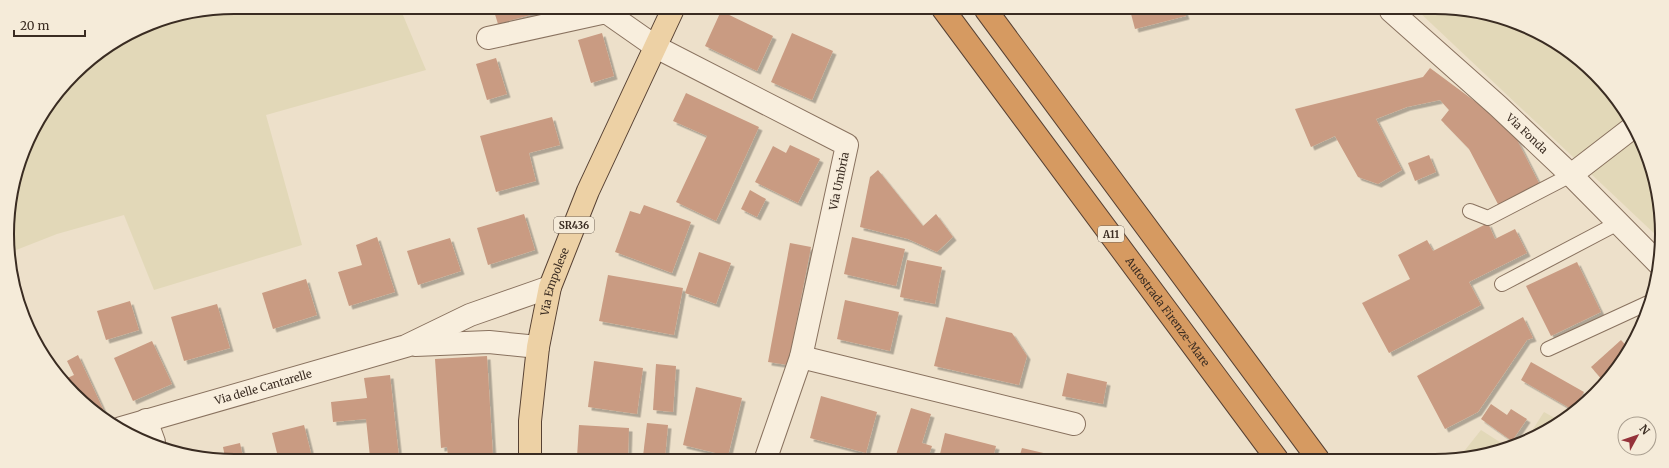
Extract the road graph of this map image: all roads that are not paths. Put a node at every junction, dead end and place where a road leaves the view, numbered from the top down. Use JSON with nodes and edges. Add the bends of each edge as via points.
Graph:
{"nodes":[{"id":1,"x":597,"y":14,"type":"edge"},
{"id":2,"x":609,"y":14,"type":"edge"},
{"id":3,"x":670,"y":14,"type":"edge"},
{"id":4,"x":946,"y":14,"type":"edge"},
{"id":5,"x":989,"y":14,"type":"edge"},
{"id":6,"x":1394,"y":14,"type":"edge"},
{"id":7,"x":488,"y":38,"type":"dead end"},
{"id":8,"x":656,"y":47,"type":"junction"},
{"id":9,"x":1629,"y":130,"type":"edge"},
{"id":10,"x":1571,"y":175,"type":"junction"},
{"id":11,"x":1470,"y":211,"type":"dead end"},
{"id":12,"x":1618,"y":223,"type":"junction"},
{"id":13,"x":1654,"y":259,"type":"edge"},
{"id":14,"x":1502,"y":284,"type":"dead end"},
{"id":15,"x":550,"y":288,"type":"junction"},
{"id":16,"x":1643,"y":305,"type":"edge"},
{"id":17,"x":406,"y":346,"type":"junction"},
{"id":18,"x":538,"y":347,"type":"junction"},
{"id":19,"x":1548,"y":349,"type":"dead end"},
{"id":20,"x":801,"y":357,"type":"junction"},
{"id":21,"x":146,"y":420,"type":"junction"},
{"id":22,"x":1074,"y":424,"type":"dead end"},
{"id":23,"x":127,"y":426,"type":"edge"},
{"id":24,"x":153,"y":438,"type":"edge"},
{"id":25,"x":530,"y":454,"type":"edge"},
{"id":26,"x":767,"y":454,"type":"edge"},
{"id":27,"x":1273,"y":454,"type":"edge"},
{"id":28,"x":1314,"y":454,"type":"edge"}],
"edges":[{"from":1,"to":7,"type":"street"},
{"from":2,"to":8,"type":"street"},
{"from":3,"to":8,"type":"main road","name":"Via Empolese","number":"SR436"},
{"from":4,"to":27,"type":"highway","name":"Autostrada Firenze-Mare","number":"A11"},
{"from":5,"to":28,"type":"highway"},
{"from":6,"to":10,"type":"street","name":"Via Fonda"},
{"from":8,"to":15,"type":"main road","name":"Via Empolese","number":"SR436","via":[[588,191]]},
{"from":8,"to":20,"type":"street","name":"Via Umbria","via":[[847,145]]},
{"from":9,"to":10,"type":"street"},
{"from":10,"to":11,"type":"lane","via":[[1488,218]]},
{"from":10,"to":12,"type":"street","name":"Via Fonda"},
{"from":12,"to":13,"type":"street","name":"Via Fonda"},
{"from":12,"to":14,"type":"lane"},
{"from":15,"to":17,"type":"street","via":[[470,315]]},
{"from":15,"to":18,"type":"main road","name":"Via Empolese","number":"SR436"},
{"from":16,"to":19,"type":"lane"},
{"from":17,"to":18,"type":"street","via":[[489,342]]},
{"from":17,"to":21,"type":"street","name":"Via delle Cantarelle"},
{"from":18,"to":25,"type":"main road","name":"Via Empolese","number":"SR436","via":[[530,421]]},
{"from":20,"to":22,"type":"street"},
{"from":20,"to":26,"type":"street","name":"Via Umbria"},
{"from":21,"to":23,"type":"street","name":"Via delle Cantarelle"},
{"from":21,"to":24,"type":"street"}]}
